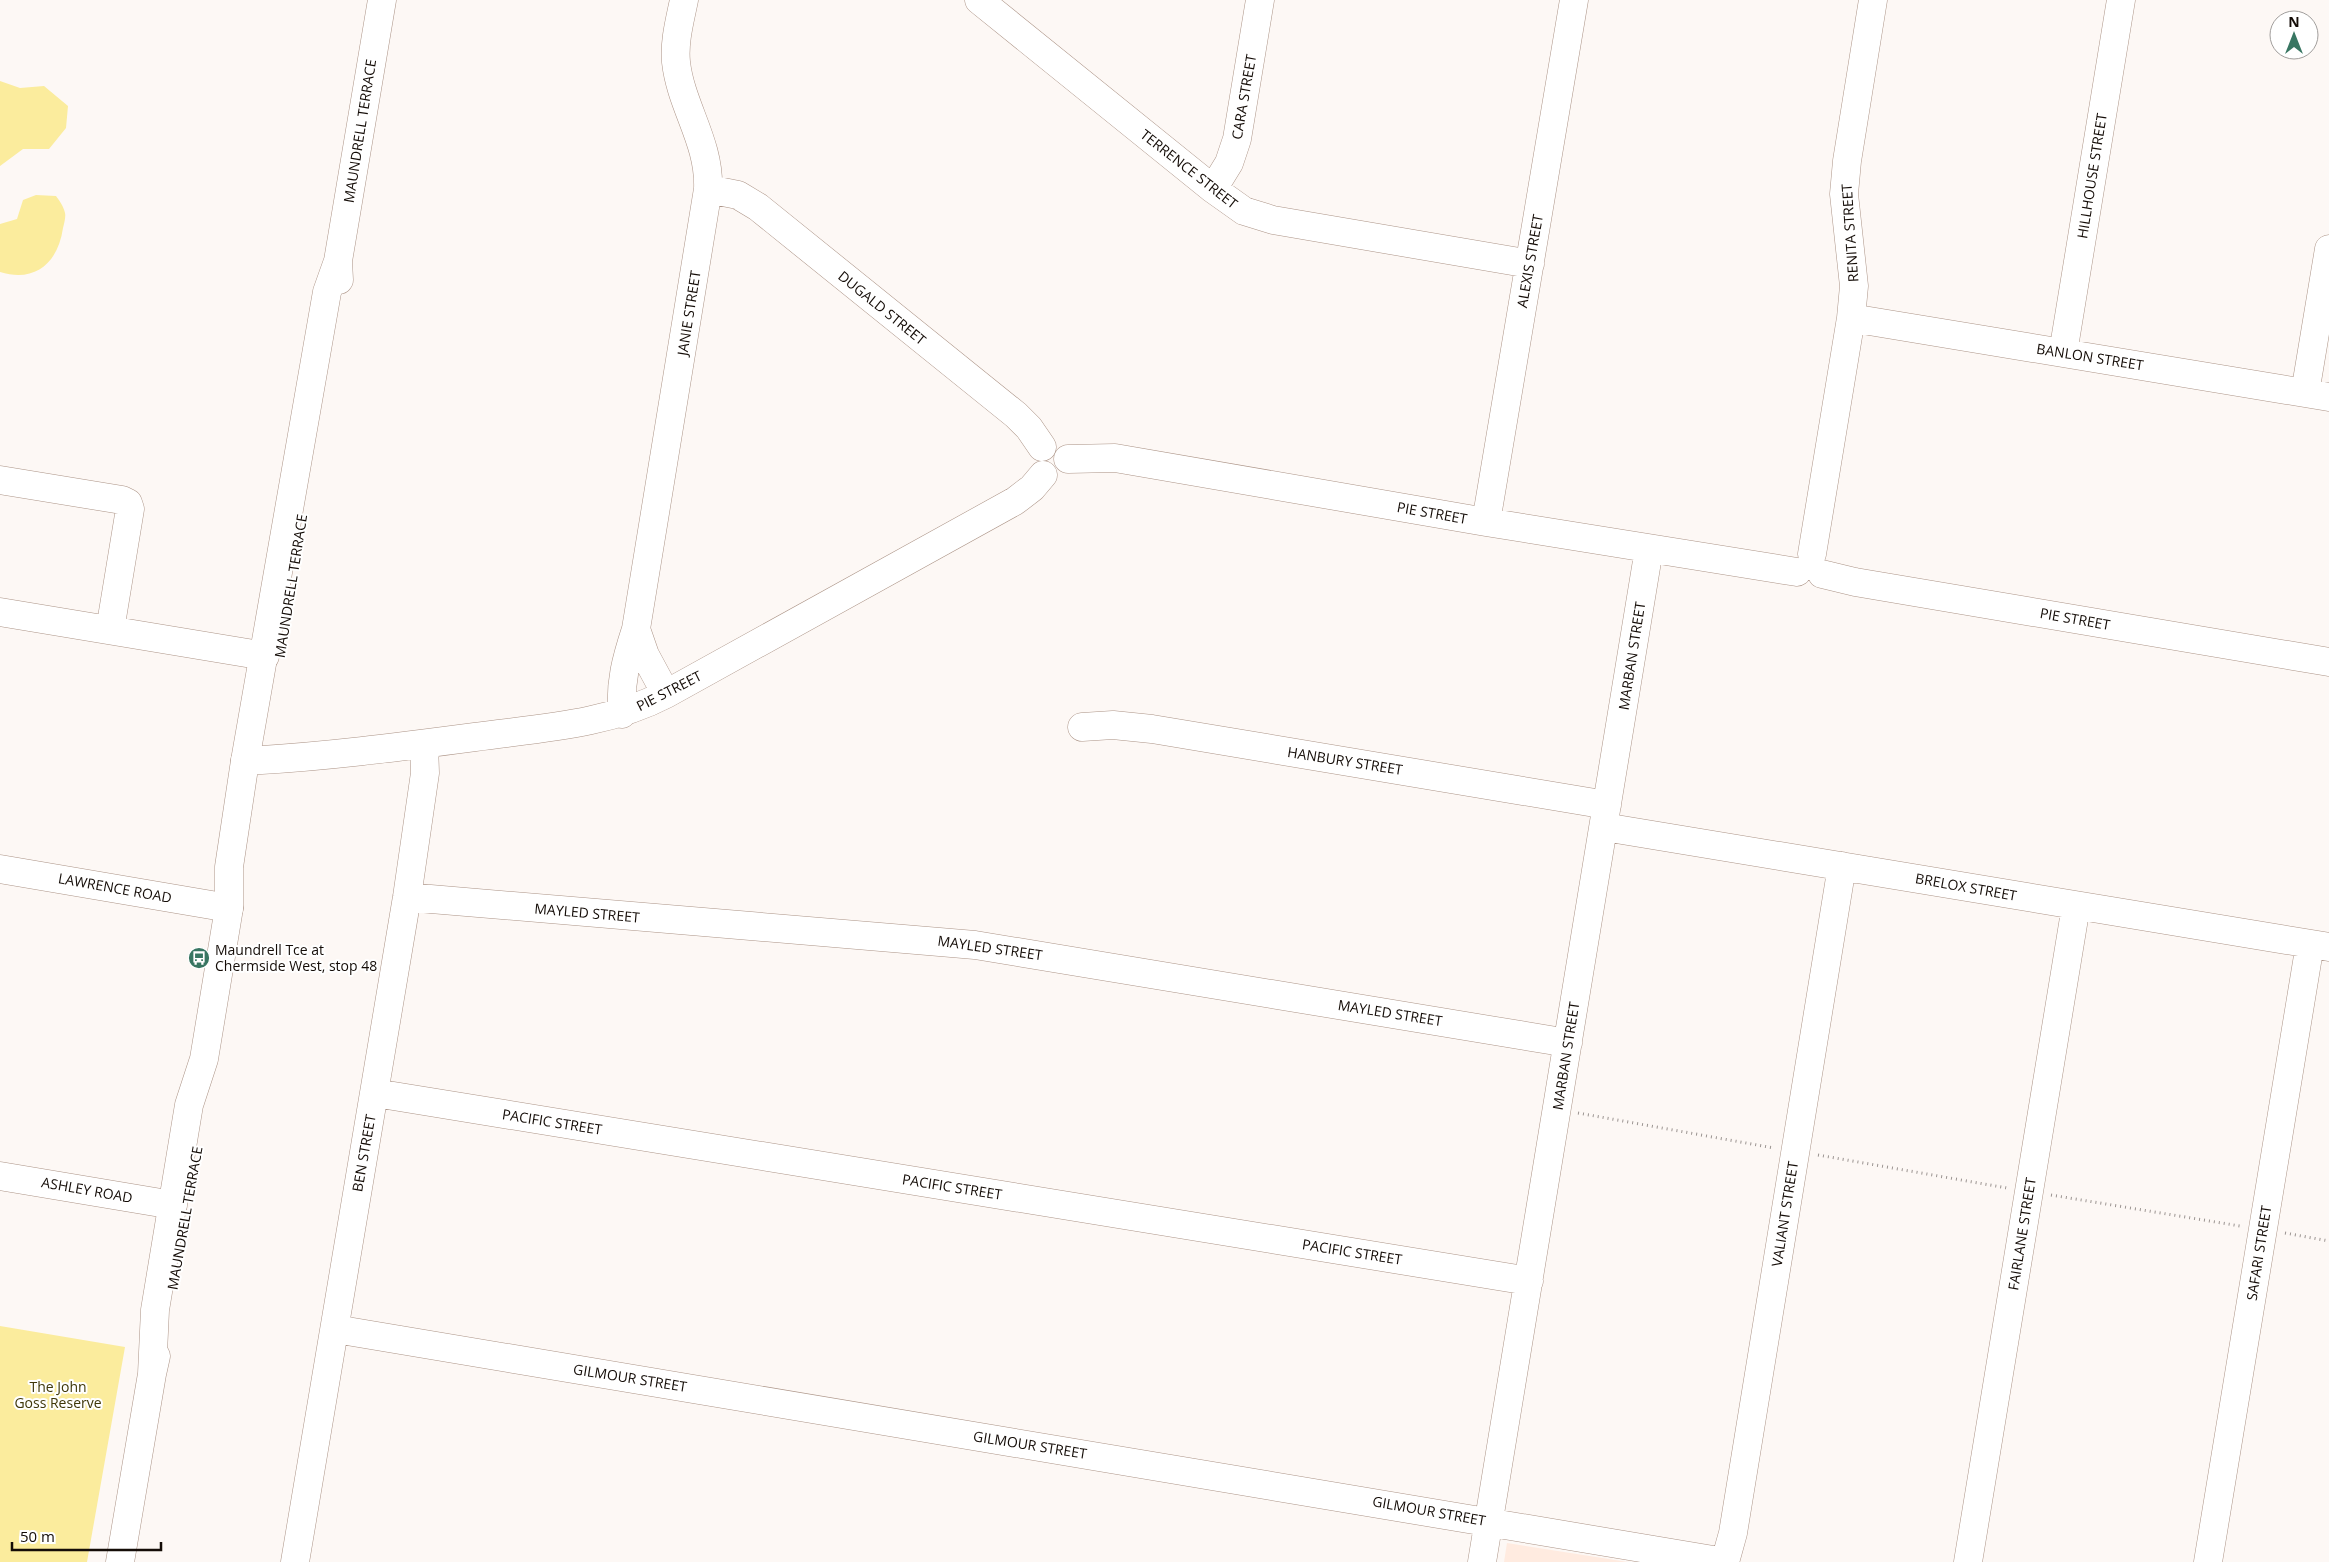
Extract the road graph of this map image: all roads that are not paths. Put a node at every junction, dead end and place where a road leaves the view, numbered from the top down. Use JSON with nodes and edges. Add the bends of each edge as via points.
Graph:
{"nodes":[{"id":1,"x":382,"y":0,"type":"edge"},
{"id":2,"x":684,"y":0,"type":"edge"},
{"id":3,"x":978,"y":0,"type":"edge"},
{"id":4,"x":1260,"y":0,"type":"edge"},
{"id":5,"x":1574,"y":0,"type":"edge"},
{"id":6,"x":1873,"y":0,"type":"edge"},
{"id":7,"x":2121,"y":0,"type":"edge"},
{"id":8,"x":708,"y":189,"type":"junction"},
{"id":9,"x":1213,"y":189,"type":"junction"},
{"id":10,"x":2329,"y":249,"type":"edge"},
{"id":11,"x":338,"y":261,"type":"junction"},
{"id":12,"x":1530,"y":264,"type":"junction"},
{"id":13,"x":1851,"y":318,"type":"junction"},
{"id":14,"x":2063,"y":353,"type":"junction"},
{"id":15,"x":2317,"y":395,"type":"edge"},
{"id":16,"x":1042,"y":447,"type":"junction"},
{"id":17,"x":1068,"y":459,"type":"junction"},
{"id":18,"x":1043,"y":475,"type":"junction"},
{"id":19,"x":0,"y":480,"type":"edge"},
{"id":20,"x":1486,"y":522,"type":"junction"},
{"id":21,"x":1649,"y":549,"type":"junction"},
{"id":22,"x":1811,"y":567,"type":"junction"},
{"id":23,"x":0,"y":612,"type":"edge"},
{"id":24,"x":110,"y":630,"type":"junction"},
{"id":25,"x":636,"y":630,"type":"junction"},
{"id":26,"x":265,"y":656,"type":"junction"},
{"id":27,"x":2329,"y":662,"type":"edge"},
{"id":28,"x":666,"y":694,"type":"junction"},
{"id":29,"x":622,"y":714,"type":"junction"},
{"id":30,"x":1082,"y":727,"type":"dead end"},
{"id":31,"x":424,"y":744,"type":"junction"},
{"id":32,"x":255,"y":760,"type":"junction"},
{"id":33,"x":1606,"y":816,"type":"junction"},
{"id":34,"x":1842,"y":866,"type":"junction"},
{"id":35,"x":0,"y":869,"type":"edge"},
{"id":36,"x":407,"y":897,"type":"junction"},
{"id":37,"x":2076,"y":906,"type":"junction"},
{"id":38,"x":229,"y":908,"type":"junction"},
{"id":39,"x":2319,"y":946,"type":"edge"},
{"id":40,"x":1568,"y":1042,"type":"junction"},
{"id":41,"x":204,"y":1059,"type":"junction"},
{"id":42,"x":375,"y":1093,"type":"junction"},
{"id":43,"x":0,"y":1176,"type":"edge"},
{"id":44,"x":173,"y":1205,"type":"junction"},
{"id":45,"x":1529,"y":1282,"type":"junction"},
{"id":46,"x":334,"y":1329,"type":"junction"},
{"id":47,"x":152,"y":1374,"type":"junction"},
{"id":48,"x":1490,"y":1522,"type":"junction"},
{"id":49,"x":120,"y":1562,"type":"edge"},
{"id":50,"x":295,"y":1562,"type":"edge"},
{"id":51,"x":1482,"y":1562,"type":"edge"},
{"id":52,"x":1725,"y":1562,"type":"edge"},
{"id":53,"x":1968,"y":1562,"type":"edge"},
{"id":54,"x":2208,"y":1562,"type":"edge"}],
"edges":[{"from":1,"to":11,"type":"street","name":"MAUNDRELL TERRACE"},
{"from":2,"to":8,"type":"street","name":"JANIE STREET","via":[[676,62],[706,155]]},
{"from":3,"to":9,"type":"street","name":"TERRENCE STREET"},
{"from":4,"to":9,"type":"street","name":"CARA STREET","via":[[1237,139]]},
{"from":5,"to":12,"type":"street","name":"ALEXIS STREET"},
{"from":6,"to":13,"type":"street","name":"RENITA STREET","via":[[1845,185],[1854,286]]},
{"from":7,"to":14,"type":"street","name":"HILLHOUSE STREET"},
{"from":8,"to":16,"type":"street","name":"DUGALD STREET","via":[[738,195],[758,207],[1016,415]]},
{"from":8,"to":25,"type":"street","name":"JANIE STREET"},
{"from":9,"to":12,"type":"street","name":"TERRENCE STREET","via":[[1244,211],[1273,220]]},
{"from":10,"to":15,"type":"street"},
{"from":11,"to":26,"type":"street","name":"MAUNDRELL TERRACE","via":[[327,292]]},
{"from":11,"to":32,"type":"street","name":"MAUNDRELL TERRACE","via":[[339,294],[282,635]]},
{"from":12,"to":20,"type":"street","name":"ALEXIS STREET"},
{"from":13,"to":14,"type":"street","name":"BANLON STREET"},
{"from":13,"to":22,"type":"street","name":"RENITA STREET"},
{"from":14,"to":15,"type":"street","name":"BANLON STREET"},
{"from":16,"to":17,"type":"street","via":[[1058,445]]},
{"from":16,"to":18,"type":"street","via":[[1035,461]]},
{"from":17,"to":18,"type":"street","via":[[1066,469],[1058,476]]},
{"from":17,"to":20,"type":"street","name":"PIE STREET","via":[[1115,458]]},
{"from":18,"to":28,"type":"street","name":"PIE STREET","via":[[1015,501]]},
{"from":19,"to":24,"type":"street","via":[[128,503],[130,509]]},
{"from":20,"to":21,"type":"street","name":"PIE STREET"},
{"from":21,"to":22,"type":"street","name":"PIE STREET"},
{"from":21,"to":33,"type":"street","name":"MARBAN STREET"},
{"from":22,"to":27,"type":"street","name":"PIE STREET","via":[[1855,582]]},
{"from":23,"to":24,"type":"street"},
{"from":24,"to":26,"type":"street"},
{"from":25,"to":28,"type":"street","name":"JANIE STREET"},
{"from":25,"to":29,"type":"street","name":"JANIE STREET","via":[[621,682]]},
{"from":26,"to":32,"type":"street","name":"MAUNDRELL TERRACE"},
{"from":28,"to":29,"type":"street","name":"PIE STREET"},
{"from":29,"to":31,"type":"street","name":"PIE STREET","via":[[568,725]]},
{"from":30,"to":33,"type":"street","name":"HANBURY STREET","via":[[1152,729]]},
{"from":31,"to":32,"type":"street","name":"PIE STREET","via":[[329,756]]},
{"from":31,"to":36,"type":"street","name":"BEN STREET","via":[[425,773]]},
{"from":32,"to":38,"type":"street","name":"MAUNDRELL TERRACE","via":[[229,867]]},
{"from":33,"to":34,"type":"street","name":"BRELOX STREET"},
{"from":33,"to":40,"type":"street","name":"MARBAN STREET"},
{"from":34,"to":37,"type":"street","name":"BRELOX STREET"},
{"from":34,"to":52,"type":"street","name":"VALIANT STREET"},
{"from":35,"to":38,"type":"street","name":"LAWRENCE ROAD"},
{"from":36,"to":40,"type":"street","name":"MAYLED STREET","via":[[975,944]]},
{"from":36,"to":42,"type":"street","name":"BEN STREET"},
{"from":37,"to":39,"type":"street","name":"BRELOX STREET"},
{"from":37,"to":53,"type":"street","name":"FAIRLANE STREET"},
{"from":38,"to":41,"type":"street","name":"MAUNDRELL TERRACE"},
{"from":39,"to":54,"type":"street","name":"SAFARI STREET"},
{"from":40,"to":45,"type":"street","name":"MARBAN STREET"},
{"from":41,"to":44,"type":"street","name":"MAUNDRELL TERRACE","via":[[189,1105]]},
{"from":41,"to":47,"type":"street","name":"MAUNDRELL TERRACE","via":[[204,1106],[169,1311]]},
{"from":42,"to":45,"type":"street","name":"PACIFIC STREET"},
{"from":42,"to":46,"type":"street","name":"BEN STREET"},
{"from":43,"to":44,"type":"street","name":"ASHLEY ROAD"},
{"from":44,"to":47,"type":"street","name":"MAUNDRELL TERRACE","via":[[155,1310]]},
{"from":45,"to":48,"type":"street","name":"MARBAN STREET"},
{"from":46,"to":48,"type":"street","name":"GILMOUR STREET"},
{"from":46,"to":50,"type":"street","name":"BEN STREET"},
{"from":47,"to":49,"type":"street","name":"MAUNDRELL TERRACE"},
{"from":48,"to":51,"type":"street","name":"MARBAN STREET"},
{"from":48,"to":52,"type":"street","name":"GILMOUR STREET"}]}
